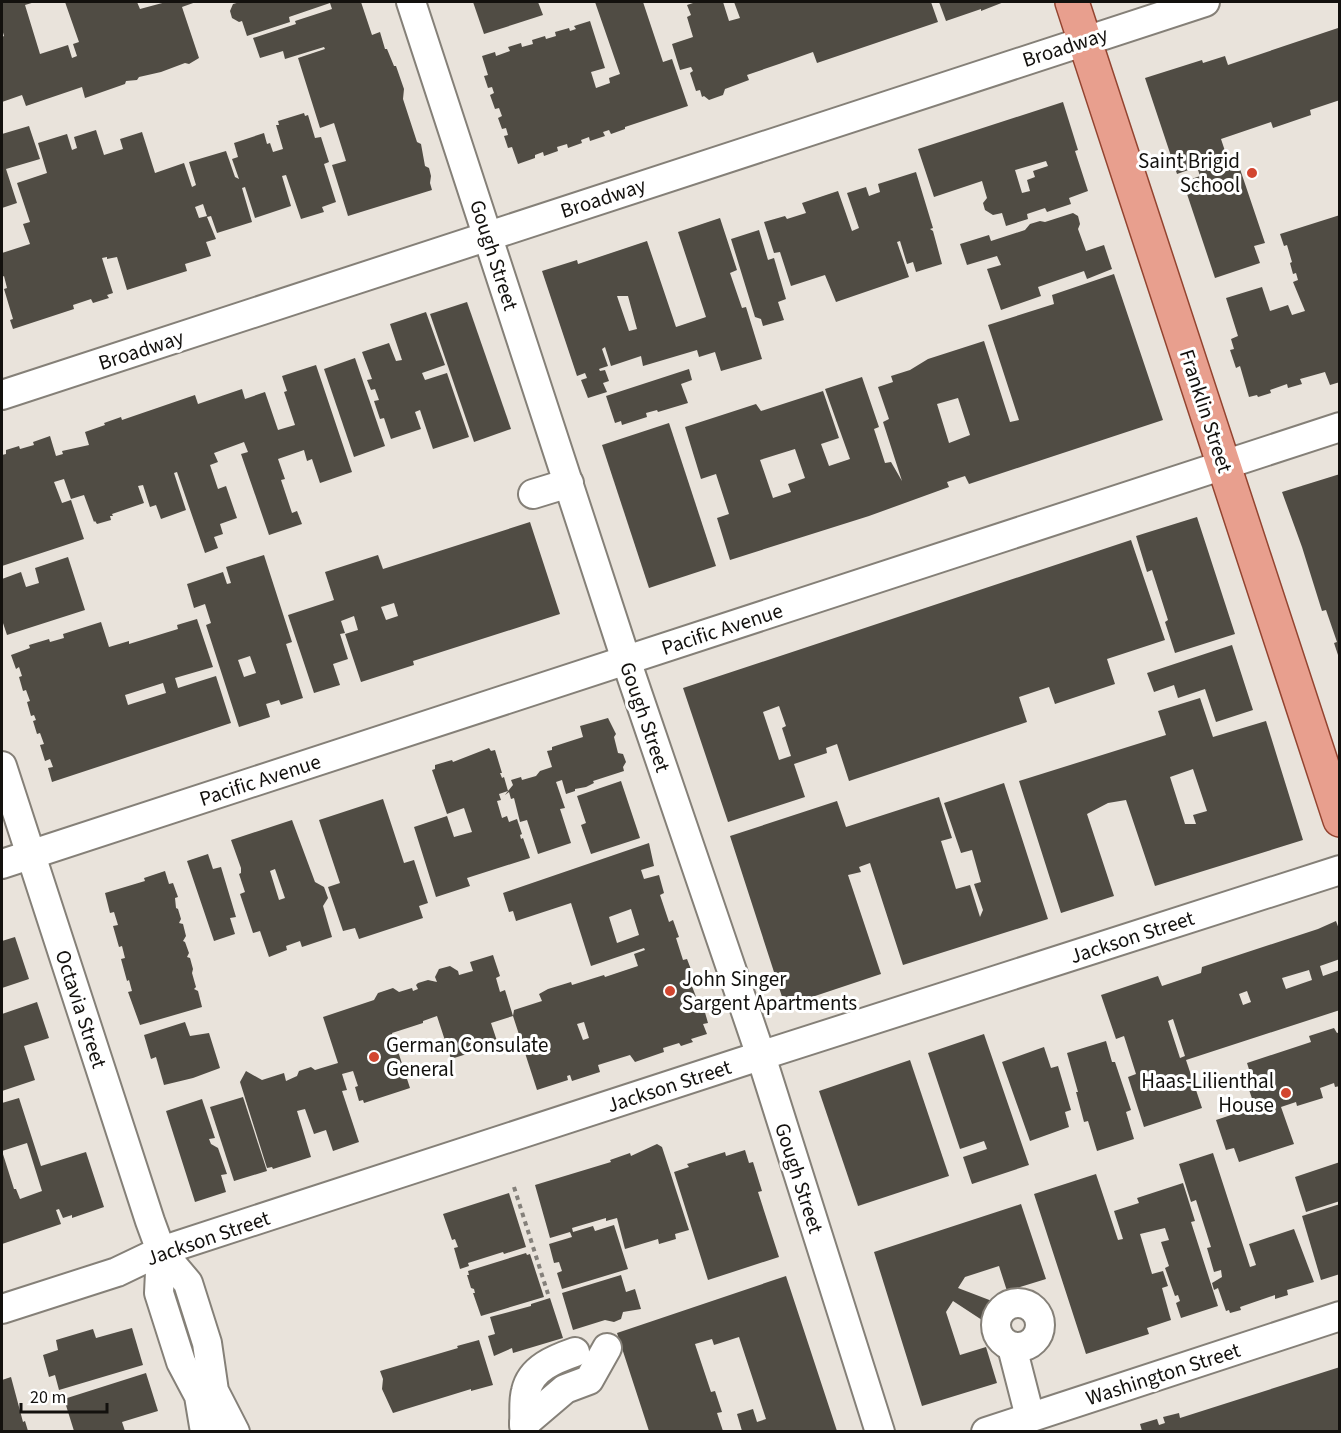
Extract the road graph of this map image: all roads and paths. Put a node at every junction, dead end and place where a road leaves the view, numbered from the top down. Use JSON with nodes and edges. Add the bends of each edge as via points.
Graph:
{"nodes":[{"id":1,"x":411,"y":2,"type":"edge"},
{"id":2,"x":1072,"y":2,"type":"edge"},
{"id":3,"x":1205,"y":2,"type":"edge"},
{"id":4,"x":1085,"y":41,"type":"junction"},
{"id":5,"x":489,"y":237,"type":"junction"},
{"id":6,"x":2,"y":395,"type":"edge"},
{"id":7,"x":1340,"y":427,"type":"edge"},
{"id":8,"x":1223,"y":465,"type":"junction"},
{"id":9,"x":568,"y":483,"type":"junction"},
{"id":10,"x":533,"y":494,"type":"dead end"},
{"id":11,"x":626,"y":660,"type":"junction"},
{"id":12,"x":2,"y":766,"type":"edge"},
{"id":13,"x":1340,"y":820,"type":"edge"},
{"id":14,"x":31,"y":855,"type":"junction"},
{"id":15,"x":2,"y":864,"type":"edge"},
{"id":16,"x":1340,"y":870,"type":"edge"},
{"id":17,"x":761,"y":1056,"type":"junction"},
{"id":18,"x":514,"y":1187,"type":"dead end"},
{"id":19,"x":161,"y":1251,"type":"junction"},
{"id":20,"x":548,"y":1294,"type":"dead end"},
{"id":21,"x":2,"y":1310,"type":"edge"},
{"id":22,"x":1340,"y":1316,"type":"edge"},
{"id":23,"x":1012,"y":1347,"type":"dead end"},
{"id":24,"x":608,"y":1348,"type":"dead end"},
{"id":25,"x":575,"y":1352,"type":"dead end"},
{"id":26,"x":206,"y":1394,"type":"junction"},
{"id":27,"x":1030,"y":1417,"type":"junction"},
{"id":28,"x":524,"y":1428,"type":"edge"},
{"id":29,"x":205,"y":1431,"type":"edge"},
{"id":30,"x":235,"y":1431,"type":"edge"},
{"id":31,"x":880,"y":1431,"type":"edge"},
{"id":32,"x":986,"y":1431,"type":"edge"}],
"edges":[{"from":1,"to":5,"type":"street","name":"Gough Street"},
{"from":2,"to":4,"type":"main road","name":"Franklin Street"},
{"from":3,"to":4,"type":"street","name":"Broadway"},
{"from":4,"to":5,"type":"street","name":"Broadway"},
{"from":4,"to":8,"type":"main road","name":"Franklin Street"},
{"from":5,"to":6,"type":"street","name":"Broadway"},
{"from":5,"to":9,"type":"street","name":"Gough Street"},
{"from":7,"to":8,"type":"street","name":"Pacific Avenue"},
{"from":8,"to":11,"type":"street","name":"Pacific Avenue"},
{"from":8,"to":13,"type":"main road","name":"Franklin Street"},
{"from":9,"to":10,"type":"street"},
{"from":9,"to":11,"type":"street","name":"Gough Street"},
{"from":11,"to":14,"type":"street","name":"Pacific Avenue"},
{"from":11,"to":17,"type":"street","name":"Gough Street"},
{"from":12,"to":14,"type":"street","name":"Octavia Street"},
{"from":14,"to":15,"type":"street","name":"Pacific Avenue"},
{"from":14,"to":19,"type":"street","name":"Octavia Street"},
{"from":16,"to":17,"type":"street","name":"Jackson Street"},
{"from":17,"to":19,"type":"street","name":"Jackson Street"},
{"from":17,"to":31,"type":"street","name":"Gough Street"},
{"from":18,"to":20,"type":"path"},
{"from":19,"to":21,"type":"street","name":"Jackson Street","via":[[123,1269]]},
{"from":19,"to":26,"type":"street","name":"Octavia Street","via":[[188,1283],[207,1343]]},
{"from":22,"to":27,"type":"street","name":"Washington Street"},
{"from":23,"to":27,"type":"street"},
{"from":24,"to":28,"type":"street","via":[[589,1380],[565,1389]]},
{"from":25,"to":28,"type":"street","via":[[553,1360],[535,1373],[526,1390]]},
{"from":26,"to":29,"type":"street","name":"Octavia Street"},
{"from":26,"to":30,"type":"street","name":"Octavia Street"},
{"from":27,"to":32,"type":"street","name":"Washington Street"}]}
